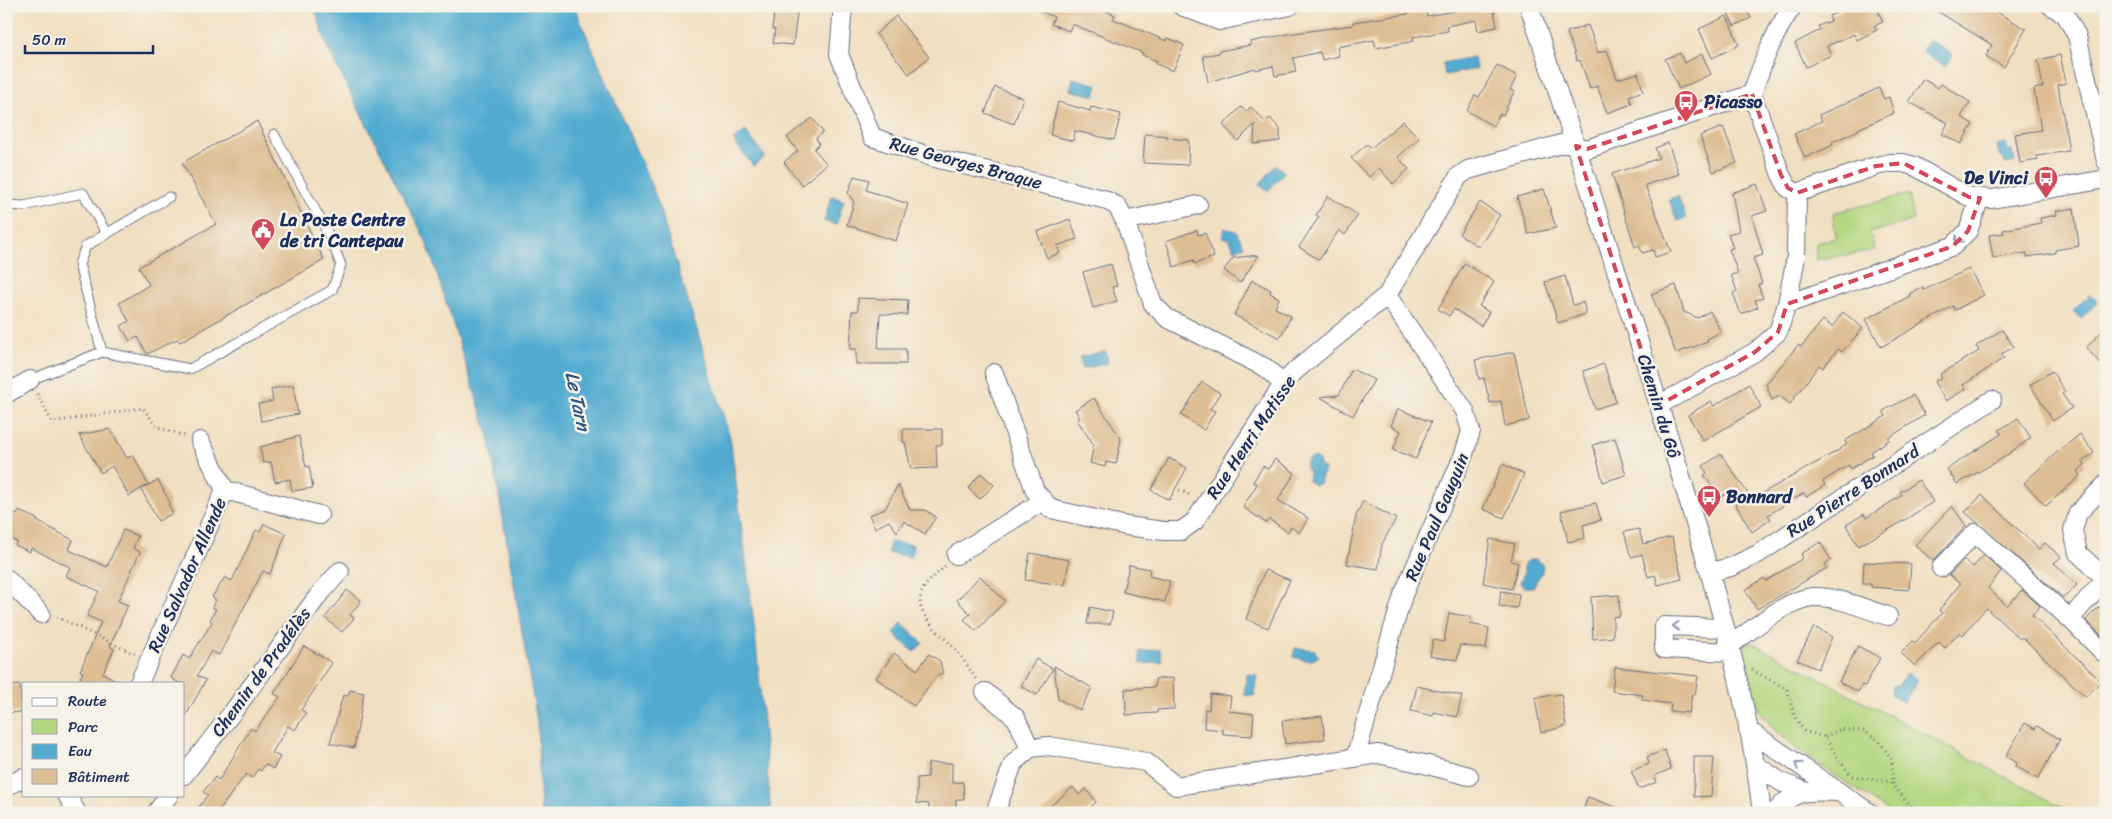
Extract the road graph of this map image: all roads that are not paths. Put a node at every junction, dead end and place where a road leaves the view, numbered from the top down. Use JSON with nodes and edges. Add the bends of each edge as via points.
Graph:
{"nodes":[{"id":1,"x":843,"y":6,"type":"edge"},
{"id":2,"x":1181,"y":6,"type":"edge"},
{"id":3,"x":1290,"y":6,"type":"edge"},
{"id":4,"x":1529,"y":6,"type":"edge"},
{"id":5,"x":1793,"y":6,"type":"edge"},
{"id":6,"x":2051,"y":6,"type":"edge"},
{"id":7,"x":1752,"y":94,"type":"junction"},
{"id":8,"x":274,"y":134,"type":"dead end"},
{"id":9,"x":1576,"y":146,"type":"junction"},
{"id":10,"x":2106,"y":160,"type":"edge"},
{"id":11,"x":2106,"y":179,"type":"edge"},
{"id":12,"x":1797,"y":193,"type":"junction"},
{"id":13,"x":169,"y":197,"type":"dead end"},
{"id":14,"x":1980,"y":198,"type":"junction"},
{"id":15,"x":6,"y":205,"type":"edge"},
{"id":16,"x":1198,"y":205,"type":"dead end"},
{"id":17,"x":1125,"y":221,"type":"junction"},
{"id":18,"x":107,"y":234,"type":"junction"},
{"id":19,"x":1387,"y":295,"type":"junction"},
{"id":20,"x":1786,"y":304,"type":"junction"},
{"id":21,"x":102,"y":352,"type":"junction"},
{"id":22,"x":994,"y":372,"type":"dead end"},
{"id":23,"x":30,"y":380,"type":"joint"},
{"id":24,"x":1283,"y":384,"type":"junction"},
{"id":25,"x":6,"y":394,"type":"edge"},
{"id":26,"x":1992,"y":400,"type":"dead end"},
{"id":27,"x":1659,"y":405,"type":"junction"},
{"id":28,"x":200,"y":441,"type":"road end"},
{"id":29,"x":2106,"y":484,"type":"edge"},
{"id":30,"x":225,"y":490,"type":"junction"},
{"id":31,"x":1043,"y":501,"type":"junction"},
{"id":32,"x":319,"y":515,"type":"dead end"},
{"id":33,"x":956,"y":555,"type":"road end"},
{"id":34,"x":1941,"y":568,"type":"dead end"},
{"id":35,"x":340,"y":571,"type":"dead end"},
{"id":36,"x":1710,"y":572,"type":"junction"},
{"id":37,"x":6,"y":578,"type":"edge"},
{"id":38,"x":2105,"y":579,"type":"edge"},
{"id":39,"x":41,"y":614,"type":"road end"},
{"id":40,"x":1888,"y":616,"type":"dead end"},
{"id":41,"x":2070,"y":619,"type":"junction"},
{"id":42,"x":1724,"y":628,"type":"junction"},
{"id":43,"x":2104,"y":652,"type":"dead end"},
{"id":44,"x":1731,"y":655,"type":"junction"},
{"id":45,"x":140,"y":682,"type":"edge"},
{"id":46,"x":985,"y":692,"type":"road end"},
{"id":47,"x":1748,"y":730,"type":"junction"},
{"id":48,"x":1030,"y":748,"type":"junction"},
{"id":49,"x":1355,"y":758,"type":"junction"},
{"id":50,"x":1756,"y":765,"type":"junction"},
{"id":51,"x":185,"y":774,"type":"edge"},
{"id":52,"x":1469,"y":776,"type":"dead end"},
{"id":53,"x":22,"y":779,"type":"edge"},
{"id":54,"x":6,"y":787,"type":"edge"},
{"id":55,"x":1804,"y":791,"type":"junction"},
{"id":56,"x":1838,"y":792,"type":"junction"},
{"id":57,"x":68,"y":796,"type":"edge"},
{"id":58,"x":168,"y":796,"type":"edge"},
{"id":59,"x":78,"y":813,"type":"edge"},
{"id":60,"x":156,"y":813,"type":"edge"},
{"id":61,"x":995,"y":813,"type":"edge"},
{"id":62,"x":1762,"y":813,"type":"edge"},
{"id":63,"x":1775,"y":813,"type":"edge"},
{"id":64,"x":1870,"y":813,"type":"edge"}],
"edges":[{"from":1,"to":17,"type":"street","name":"Rue Georges Braque","via":[[839,54],[872,137],[935,158],[1103,199],[1118,206]]},
{"from":2,"to":3,"type":"street","via":[[1219,21]]},
{"from":4,"to":9,"type":"street","name":"Chemin du Gô"},
{"from":5,"to":7,"type":"street","via":[[1763,63]]},
{"from":6,"to":10,"type":"street","via":[[2065,14],[2077,36]]},
{"from":7,"to":9,"type":"street","name":"Rue Henri Matisse","via":[[1587,149]]},
{"from":7,"to":12,"type":"street","via":[[1781,175],[1788,188]]},
{"from":8,"to":21,"type":"lane","via":[[331,238],[340,265],[332,290],[190,369]]},
{"from":9,"to":19,"type":"street","name":"Rue Henri Matisse","via":[[1565,143],[1468,170],[1459,176]]},
{"from":9,"to":27,"type":"street","name":"Chemin du Gô"},
{"from":11,"to":14,"type":"street","via":[[1992,199]]},
{"from":12,"to":14,"type":"street","via":[[1876,166],[1903,163],[1969,197]]},
{"from":12,"to":20,"type":"street","via":[[1796,258]]},
{"from":13,"to":18,"type":"lane"},
{"from":14,"to":20,"type":"street","one_way":true,"via":[[1968,231],[1953,246]]},
{"from":15,"to":18,"type":"lane","via":[[24,206],[83,194]]},
{"from":16,"to":17,"type":"street"},
{"from":17,"to":24,"type":"street","name":"Rue Georges Braque","via":[[1153,304],[1159,312],[1266,368]]},
{"from":18,"to":21,"type":"lane","via":[[86,246],[79,264]]},
{"from":19,"to":24,"type":"street","name":"Rue Henri Matisse"},
{"from":19,"to":49,"type":"street","name":"Rue Paul Gauguin","via":[[1465,411],[1471,431],[1403,595]]},
{"from":20,"to":27,"type":"street","via":[[1778,332],[1755,352]]},
{"from":21,"to":23,"type":"lane"},
{"from":22,"to":31,"type":"street","via":[[1035,491]]},
{"from":23,"to":25,"type":"street"},
{"from":24,"to":31,"type":"street","name":"Rue Henri Matisse","via":[[1195,521],[1181,531],[1127,526],[1051,509]]},
{"from":26,"to":36,"type":"street","name":"Rue Pierre Bonnard","via":[[1758,554],[1731,567]]},
{"from":27,"to":36,"type":"street","name":"Chemin du Gô"},
{"from":28,"to":30,"type":"street","name":"Rue Salvador Allende"},
{"from":29,"to":38,"type":"street","via":[[2078,513],[2073,530],[2078,553]]},
{"from":30,"to":32,"type":"street"},
{"from":30,"to":45,"type":"street","name":"Rue Salvador Allende"},
{"from":31,"to":33,"type":"street"},
{"from":34,"to":41,"type":"street","via":[[1975,533]]},
{"from":35,"to":51,"type":"street","name":"Chemin de Pradélès"},
{"from":36,"to":42,"type":"street","name":"Chemin du Gô"},
{"from":37,"to":39,"type":"street"},
{"from":38,"to":41,"type":"street"},
{"from":40,"to":44,"type":"street","via":[[1837,600],[1812,597],[1787,606]]},
{"from":41,"to":43,"type":"street"},
{"from":42,"to":44,"type":"street","name":"Chemin du Gô"},
{"from":42,"to":44,"type":"street","one_way":true,"via":[[1664,626],[1664,649]]},
{"from":44,"to":47,"type":"street","name":"Chemin du Gô"},
{"from":46,"to":48,"type":"street","via":[[1016,718]]},
{"from":47,"to":50,"type":"street","name":"Chemin du Gô"},
{"from":56,"to":47,"type":"street","one_way":true},
{"from":48,"to":49,"type":"street","via":[[1049,746],[1146,762],[1176,786]]},
{"from":48,"to":61,"type":"street","via":[[1013,764]]},
{"from":49,"to":52,"type":"street","via":[[1378,754]]},
{"from":50,"to":55,"type":"street","via":[[1781,782]]},
{"from":50,"to":62,"type":"street","name":"Chemin du Gô"},
{"from":53,"to":54,"type":"street"},
{"from":55,"to":56,"type":"street"},
{"from":55,"to":63,"type":"street","via":[[1783,802]]},
{"from":56,"to":64,"type":"street"},
{"from":57,"to":59,"type":"street"},
{"from":58,"to":60,"type":"street"}]}
